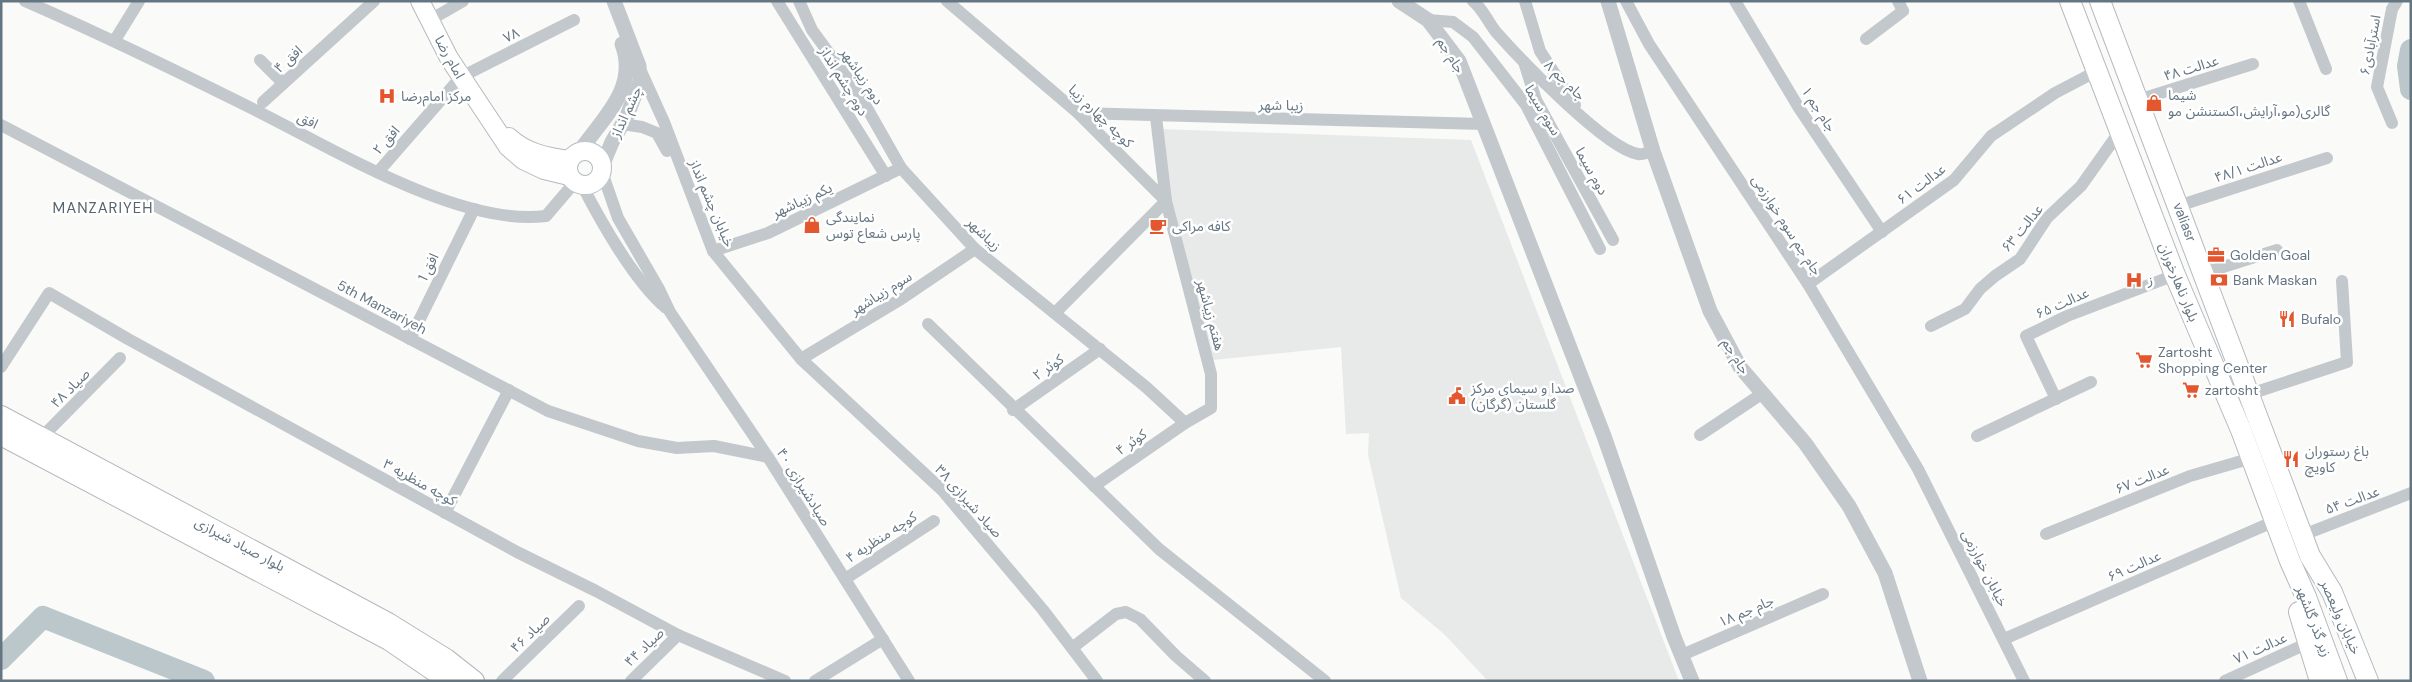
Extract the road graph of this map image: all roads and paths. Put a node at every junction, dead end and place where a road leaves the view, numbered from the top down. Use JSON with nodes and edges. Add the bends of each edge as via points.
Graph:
{"nodes":[{"id":1,"x":25,"y":1,"type":"edge"},
{"id":2,"x":139,"y":1,"type":"edge"},
{"id":3,"x":374,"y":1,"type":"edge"},
{"id":4,"x":420,"y":1,"type":"edge"},
{"id":5,"x":463,"y":1,"type":"edge"},
{"id":6,"x":603,"y":1,"type":"edge"},
{"id":7,"x":614,"y":1,"type":"edge"},
{"id":8,"x":777,"y":1,"type":"edge"},
{"id":9,"x":799,"y":1,"type":"edge"},
{"id":10,"x":947,"y":1,"type":"edge"},
{"id":11,"x":1400,"y":1,"type":"edge"},
{"id":12,"x":1473,"y":1,"type":"edge"},
{"id":13,"x":1525,"y":1,"type":"edge"},
{"id":14,"x":1608,"y":1,"type":"edge"},
{"id":15,"x":1626,"y":1,"type":"edge"},
{"id":16,"x":1735,"y":1,"type":"edge"},
{"id":17,"x":1898,"y":1,"type":"edge"},
{"id":18,"x":2070,"y":1,"type":"edge"},
{"id":19,"x":2100,"y":1,"type":"edge"},
{"id":20,"x":2299,"y":1,"type":"edge"},
{"id":21,"x":2397,"y":1,"type":"edge"},
{"id":22,"x":430,"y":20,"type":"junction"},
{"id":23,"x":574,"y":20,"type":"dead end"},
{"id":24,"x":1428,"y":20,"type":"junction"},
{"id":25,"x":1866,"y":38,"type":"dead end"},
{"id":26,"x":115,"y":40,"type":"junction"},
{"id":27,"x":260,"y":60,"type":"dead end"},
{"id":28,"x":1523,"y":60,"type":"junction"},
{"id":29,"x":2253,"y":64,"type":"dead end"},
{"id":30,"x":640,"y":66,"type":"junction"},
{"id":31,"x":2326,"y":69,"type":"dead end"},
{"id":32,"x":2097,"y":71,"type":"junction"},
{"id":33,"x":461,"y":77,"type":"junction"},
{"id":34,"x":283,"y":83,"type":"junction"},
{"id":35,"x":2138,"y":100,"type":"junction"},
{"id":36,"x":263,"y":102,"type":"dead end"},
{"id":37,"x":1078,"y":113,"type":"junction"},
{"id":38,"x":1156,"y":116,"type":"junction"},
{"id":39,"x":1584,"y":118,"type":"junction"},
{"id":40,"x":2392,"y":123,"type":"dead end"},
{"id":41,"x":622,"y":124,"type":"junction"},
{"id":42,"x":1483,"y":124,"type":"junction"},
{"id":43,"x":1,"y":125,"type":"edge"},
{"id":44,"x":2120,"y":130,"type":"junction"},
{"id":45,"x":1653,"y":151,"type":"junction"},
{"id":46,"x":2327,"y":158,"type":"dead end"},
{"id":47,"x":901,"y":168,"type":"junction"},
{"id":48,"x":602,"y":169,"type":"junction"},
{"id":49,"x":575,"y":171,"type":"junction"},
{"id":50,"x":378,"y":172,"type":"junction"},
{"id":51,"x":886,"y":176,"type":"junction"},
{"id":52,"x":686,"y":185,"type":"junction"},
{"id":53,"x":1166,"y":201,"type":"junction"},
{"id":54,"x":2178,"y":206,"type":"junction"},
{"id":55,"x":474,"y":209,"type":"junction"},
{"id":56,"x":1882,"y":232,"type":"junction"},
{"id":57,"x":1613,"y":240,"type":"dead end"},
{"id":58,"x":975,"y":249,"type":"junction"},
{"id":59,"x":1600,"y":249,"type":"dead end"},
{"id":60,"x":2277,"y":250,"type":"dead end"},
{"id":61,"x":713,"y":251,"type":"junction"},
{"id":62,"x":2204,"y":273,"type":"junction"},
{"id":63,"x":2175,"y":275,"type":"junction"},
{"id":64,"x":2342,"y":281,"type":"dead end"},
{"id":65,"x":1808,"y":284,"type":"junction"},
{"id":66,"x":670,"y":312,"type":"junction"},
{"id":67,"x":1055,"y":313,"type":"junction"},
{"id":68,"x":928,"y":324,"type":"dead end"},
{"id":69,"x":1931,"y":326,"type":"dead end"},
{"id":70,"x":410,"y":339,"type":"junction"},
{"id":71,"x":1100,"y":349,"type":"junction"},
{"id":72,"x":120,"y":358,"type":"dead end"},
{"id":73,"x":801,"y":359,"type":"junction"},
{"id":74,"x":1,"y":367,"type":"edge"},
{"id":75,"x":2091,"y":382,"type":"dead end"},
{"id":76,"x":509,"y":390,"type":"junction"},
{"id":77,"x":1763,"y":393,"type":"junction"},
{"id":78,"x":2250,"y":394,"type":"junction"},
{"id":79,"x":2056,"y":399,"type":"junction"},
{"id":80,"x":1013,"y":410,"type":"junction"},
{"id":81,"x":1,"y":416,"type":"edge"},
{"id":82,"x":1185,"y":423,"type":"junction"},
{"id":83,"x":2261,"y":424,"type":"junction"},
{"id":84,"x":2242,"y":430,"type":"junction"},
{"id":85,"x":1,"y":434,"type":"edge"},
{"id":86,"x":1700,"y":435,"type":"dead end"},
{"id":87,"x":1977,"y":436,"type":"dead end"},
{"id":88,"x":37,"y":445,"type":"junction"},
{"id":89,"x":768,"y":457,"type":"junction"},
{"id":90,"x":2252,"y":458,"type":"junction"},
{"id":91,"x":1918,"y":469,"type":"joint"},
{"id":92,"x":1094,"y":486,"type":"junction"},
{"id":93,"x":2411,"y":493,"type":"edge"},
{"id":94,"x":445,"y":513,"type":"junction"},
{"id":95,"x":934,"y":521,"type":"dead end"},
{"id":96,"x":2275,"y":521,"type":"junction"},
{"id":97,"x":2046,"y":534,"type":"dead end"},
{"id":98,"x":2303,"y":535,"type":"junction"},
{"id":99,"x":2310,"y":556,"type":"junction"},
{"id":100,"x":2290,"y":561,"type":"junction"},
{"id":101,"x":845,"y":579,"type":"junction"},
{"id":102,"x":1823,"y":594,"type":"dead end"},
{"id":103,"x":579,"y":606,"type":"dead end"},
{"id":104,"x":678,"y":635,"type":"junction"},
{"id":105,"x":883,"y":639,"type":"junction"},
{"id":106,"x":2004,"y":640,"type":"junction"},
{"id":107,"x":2308,"y":643,"type":"junction"},
{"id":108,"x":1072,"y":648,"type":"junction"},
{"id":109,"x":1682,"y":655,"type":"junction"},
{"id":110,"x":449,"y":681,"type":"edge"},
{"id":111,"x":474,"y":681,"type":"edge"},
{"id":112,"x":502,"y":681,"type":"edge"},
{"id":113,"x":631,"y":681,"type":"edge"},
{"id":114,"x":785,"y":681,"type":"edge"},
{"id":115,"x":815,"y":681,"type":"edge"},
{"id":116,"x":909,"y":681,"type":"edge"},
{"id":117,"x":1097,"y":681,"type":"edge"},
{"id":118,"x":1205,"y":681,"type":"edge"},
{"id":119,"x":1325,"y":681,"type":"edge"},
{"id":120,"x":1692,"y":681,"type":"edge"},
{"id":121,"x":1920,"y":681,"type":"edge"},
{"id":122,"x":2024,"y":681,"type":"edge"},
{"id":123,"x":2225,"y":681,"type":"edge"},
{"id":124,"x":2320,"y":681,"type":"edge"},
{"id":125,"x":2337,"y":681,"type":"edge"},
{"id":126,"x":2349,"y":681,"type":"edge"},
{"id":127,"x":2368,"y":681,"type":"edge"}],
"edges":[{"from":1,"to":26,"type":"street","name":"افق"},
{"from":2,"to":26,"type":"street"},
{"from":3,"to":34,"type":"street","name":"افق ۴"},
{"from":4,"to":22,"type":"main road","name":"امام رضا"},
{"from":5,"to":22,"type":"street"},
{"from":6,"to":49,"type":"street","name":"چشم انداز","via":[[626,56],[627,78],[620,96]]},
{"from":7,"to":30,"type":"street","name":"چشم انداز"},
{"from":8,"to":51,"type":"street","name":"دوم چشم انداز"},
{"from":9,"to":47,"type":"street","name":"دوم زیباشهر","via":[[812,30],[858,94]]},
{"from":10,"to":37,"type":"street","name":"کوچه چهارم زیبا"},
{"from":11,"to":24,"type":"street"},
{"from":12,"to":28,"type":"street","name":"۸ جام جم","via":[[1495,31]]},
{"from":13,"to":39,"type":"street","via":[[1540,50]]},
{"from":14,"to":45,"type":"street","name":"جام جم"},
{"from":15,"to":65,"type":"street","name":"جام جم سوم خوارزمی","via":[[1649,44]]},
{"from":16,"to":56,"type":"street","name":"۱ جام جم","via":[[1799,108]]},
{"from":17,"to":25,"type":"street","via":[[1903,11]]},
{"from":18,"to":32,"type":"main road","name":"بلوار ناهارخوران"},
{"from":19,"to":35,"type":"main road","name":"valiasr"},
{"from":20,"to":31,"type":"street"},
{"from":21,"to":40,"type":"street","name":"استرآبادی۶","via":[[2392,9],[2377,87]]},
{"from":22,"to":33,"type":"main road","name":"امام رضا"},
{"from":23,"to":33,"type":"street","name":"۷۸"},
{"from":24,"to":42,"type":"street","name":"جام جم","via":[[1459,62]]},
{"from":24,"to":59,"type":"street","name":"سوم سیما","via":[[1453,22],[1473,37],[1526,105]]},
{"from":26,"to":50,"type":"street","name":"افق"},
{"from":27,"to":34,"type":"street"},
{"from":28,"to":39,"type":"street","name":"۸ جام جم"},
{"from":28,"to":57,"type":"street","name":"دوم سیما","via":[[1536,100]]},
{"from":29,"to":35,"type":"street","name":"عدالت ۴۸"},
{"from":30,"to":41,"type":"street","name":"چشم انداز","via":[[638,89]]},
{"from":30,"to":52,"type":"street","name":"خیابان چشم انداز"},
{"from":32,"to":44,"type":"main road","name":"بلوار ناهارخوران"},
{"from":32,"to":56,"type":"street","name":"عدالت ۶۱","via":[[2056,93],[1991,136],[1954,180]]},
{"from":33,"to":49,"type":"main road","name":"امام رضا","via":[[508,147],[522,160],[544,170]]},
{"from":33,"to":50,"type":"street","name":"افق ۲"},
{"from":34,"to":36,"type":"street","name":"افق ۴"},
{"from":35,"to":54,"type":"main road","name":"valiasr"},
{"from":37,"to":38,"type":"street","name":"زیبا شهر"},
{"from":37,"to":53,"type":"street","name":"کوچه چهارم زیبا"},
{"from":38,"to":42,"type":"street","name":"زیبا شهر"},
{"from":38,"to":53,"type":"street"},
{"from":39,"to":45,"type":"street","name":"۸ جام جم","via":[[1614,144],[1639,154]]},
{"from":41,"to":48,"type":"street","name":"چشم انداز"},
{"from":41,"to":52,"type":"street","via":[[658,133],[675,173]]},
{"from":42,"to":109,"type":"street","name":"جام جم","via":[[1604,436]]},
{"from":43,"to":70,"type":"street","name":"5th Manzariyeh"},
{"from":44,"to":63,"type":"main road","name":"بلوار ناهارخوران"},
{"from":44,"to":69,"type":"street","name":"عدالت ۶۳","via":[[2081,186],[2047,218],[2020,259],[1980,289],[1965,309]]},
{"from":45,"to":77,"type":"street","name":"جام جم","via":[[1710,311],[1740,367]]},
{"from":46,"to":54,"type":"street","name":"عدالت ۴۸/۱"},
{"from":47,"to":51,"type":"street","name":"یکم زیباشهر"},
{"from":47,"to":58,"type":"street","name":"زیباشهر"},
{"from":48,"to":49,"type":"main road","via":[[596,182]]},
{"from":48,"to":49,"type":"main road","name":"امام رضا","via":[[591,152]]},
{"from":48,"to":66,"type":"street","name":"۴۰ صیادشیرازی","via":[[618,218]]},
{"from":49,"to":55,"type":"street","name":"افق","via":[[546,216],[528,219]]},
{"from":49,"to":66,"type":"street","name":"۴۰ صیادشیرازی","via":[[599,218],[653,298]]},
{"from":50,"to":55,"type":"street","name":"افق","via":[[436,198]]},
{"from":51,"to":61,"type":"street","name":"یکم زیباشهر","via":[[768,233]]},
{"from":52,"to":61,"type":"street","name":"خیابان چشم انداز"},
{"from":53,"to":67,"type":"street"},
{"from":53,"to":82,"type":"street","name":"هفتم زیباشهر","via":[[1211,374],[1211,408]]},
{"from":54,"to":62,"type":"main road","name":"valiasr"},
{"from":55,"to":70,"type":"street","name":"افق 1"},
{"from":56,"to":65,"type":"street","name":"عدالت ۶۱"},
{"from":58,"to":67,"type":"street","name":"زیباشهر"},
{"from":58,"to":73,"type":"street","name":"سوم زیباشهر","via":[[902,299]]},
{"from":60,"to":62,"type":"street"},
{"from":61,"to":73,"type":"street","name":"خیابان چشم انداز"},
{"from":62,"to":78,"type":"main road","name":"valiasr"},
{"from":63,"to":79,"type":"street","name":"عدالت ۶۵","via":[[2067,316],[2026,336]]},
{"from":63,"to":84,"type":"main road","name":"بلوار ناهارخوران"},
{"from":64,"to":78,"type":"street","via":[[2347,362]]},
{"from":65,"to":91,"type":"street","name":"جام جم سوم خوارزمی"},
{"from":66,"to":89,"type":"street","name":"۴۰ صیادشیرازی"},
{"from":67,"to":71,"type":"street","name":"زیباشهر"},
{"from":68,"to":80,"type":"street"},
{"from":70,"to":76,"type":"street","name":"5th Manzariyeh"},
{"from":71,"to":80,"type":"street","name":"کوثر ۲"},
{"from":71,"to":82,"type":"street","name":"زیباشهر"},
{"from":72,"to":88,"type":"street","name":"صیاد ۴۸"},
{"from":73,"to":108,"type":"street","name":"صیاد شیرازی ۳۸","via":[[942,490]]},
{"from":74,"to":94,"type":"street","name":"کوچه منظریه ۳","via":[[49,293]]},
{"from":75,"to":79,"type":"street"},
{"from":76,"to":89,"type":"street","name":"5th Manzariyeh","via":[[548,411],[638,441],[677,448],[714,446]]},
{"from":76,"to":94,"type":"street"},
{"from":77,"to":86,"type":"street"},
{"from":77,"to":121,"type":"street","name":"جام جم","via":[[1805,443],[1850,506],[1885,574]]},
{"from":78,"to":83,"type":"main road","name":"valiasr"},
{"from":79,"to":87,"type":"street"},
{"from":80,"to":92,"type":"street"},
{"from":81,"to":88,"type":"main road","name":"بلوار صیاد شیرازی"},
{"from":82,"to":92,"type":"street","name":"کوثر ۴"},
{"from":83,"to":84,"type":"main road"},
{"from":83,"to":98,"type":"main road","name":"valiasr"},
{"from":84,"to":90,"type":"main road","name":"بلوار ناهارخوران"},
{"from":85,"to":88,"type":"main road","name":"بلوار صیاد شیرازی"},
{"from":88,"to":110,"type":"main road","name":"بلوار صیاد شیرازی","via":[[389,640]]},
{"from":88,"to":111,"type":"main road","name":"بلوار صیاد شیرازی","via":[[388,623],[446,659]]},
{"from":89,"to":101,"type":"street","name":"۴۰ صیادشیرازی"},
{"from":90,"to":96,"type":"main road","name":"بلوار ناهارخوران"},
{"from":90,"to":97,"type":"street","name":"عدالت ۶۷","via":[[2190,476]]},
{"from":91,"to":106,"type":"street","name":"خیابان خوارزمی"},
{"from":92,"to":119,"type":"street","via":[[1159,550]]},
{"from":93,"to":98,"type":"street","name":"عدالت ۵۴"},
{"from":94,"to":104,"type":"street","name":"کوچه منظریه ۳"},
{"from":95,"to":101,"type":"street","name":"کوچه منظریه ۴"},
{"from":96,"to":100,"type":"main road","name":"بلوار ناهارخوران"},
{"from":96,"to":106,"type":"street","name":"عدالت ۶۹"},
{"from":98,"to":99,"type":"main road","name":"valiasr"},
{"from":99,"to":126,"type":"main road","name":"زیر گذر گلشهر","via":[[2316,595]]},
{"from":99,"to":127,"type":"main road","name":"خیابان ولیعصر","via":[[2332,592]]},
{"from":100,"to":107,"type":"main road","via":[[2295,598]]},
{"from":100,"to":125,"type":"main road","name":"زیر گذر گلشهر"},
{"from":101,"to":105,"type":"street","name":"۴۰ صیادشیرازی"},
{"from":102,"to":109,"type":"street","name":"۱۸ جام جم"},
{"from":103,"to":112,"type":"street","name":"صیاد ۴۶"},
{"from":104,"to":113,"type":"street","name":"صیاد ۴۴"},
{"from":104,"to":114,"type":"street","name":"کوچه منظریه ۳"},
{"from":105,"to":115,"type":"street"},
{"from":105,"to":116,"type":"street","name":"۴۰ صیادشیرازی"},
{"from":106,"to":122,"type":"street","name":"خیابان خوارزمی"},
{"from":107,"to":123,"type":"street","name":"عدالت ۷۱"},
{"from":107,"to":124,"type":"main road"},
{"from":108,"to":117,"type":"street","name":"صیاد شیرازی ۳۸"},
{"from":108,"to":118,"type":"street","via":[[1116,614],[1126,612],[1140,619]]},
{"from":109,"to":120,"type":"street","name":"جام جم"}]}
